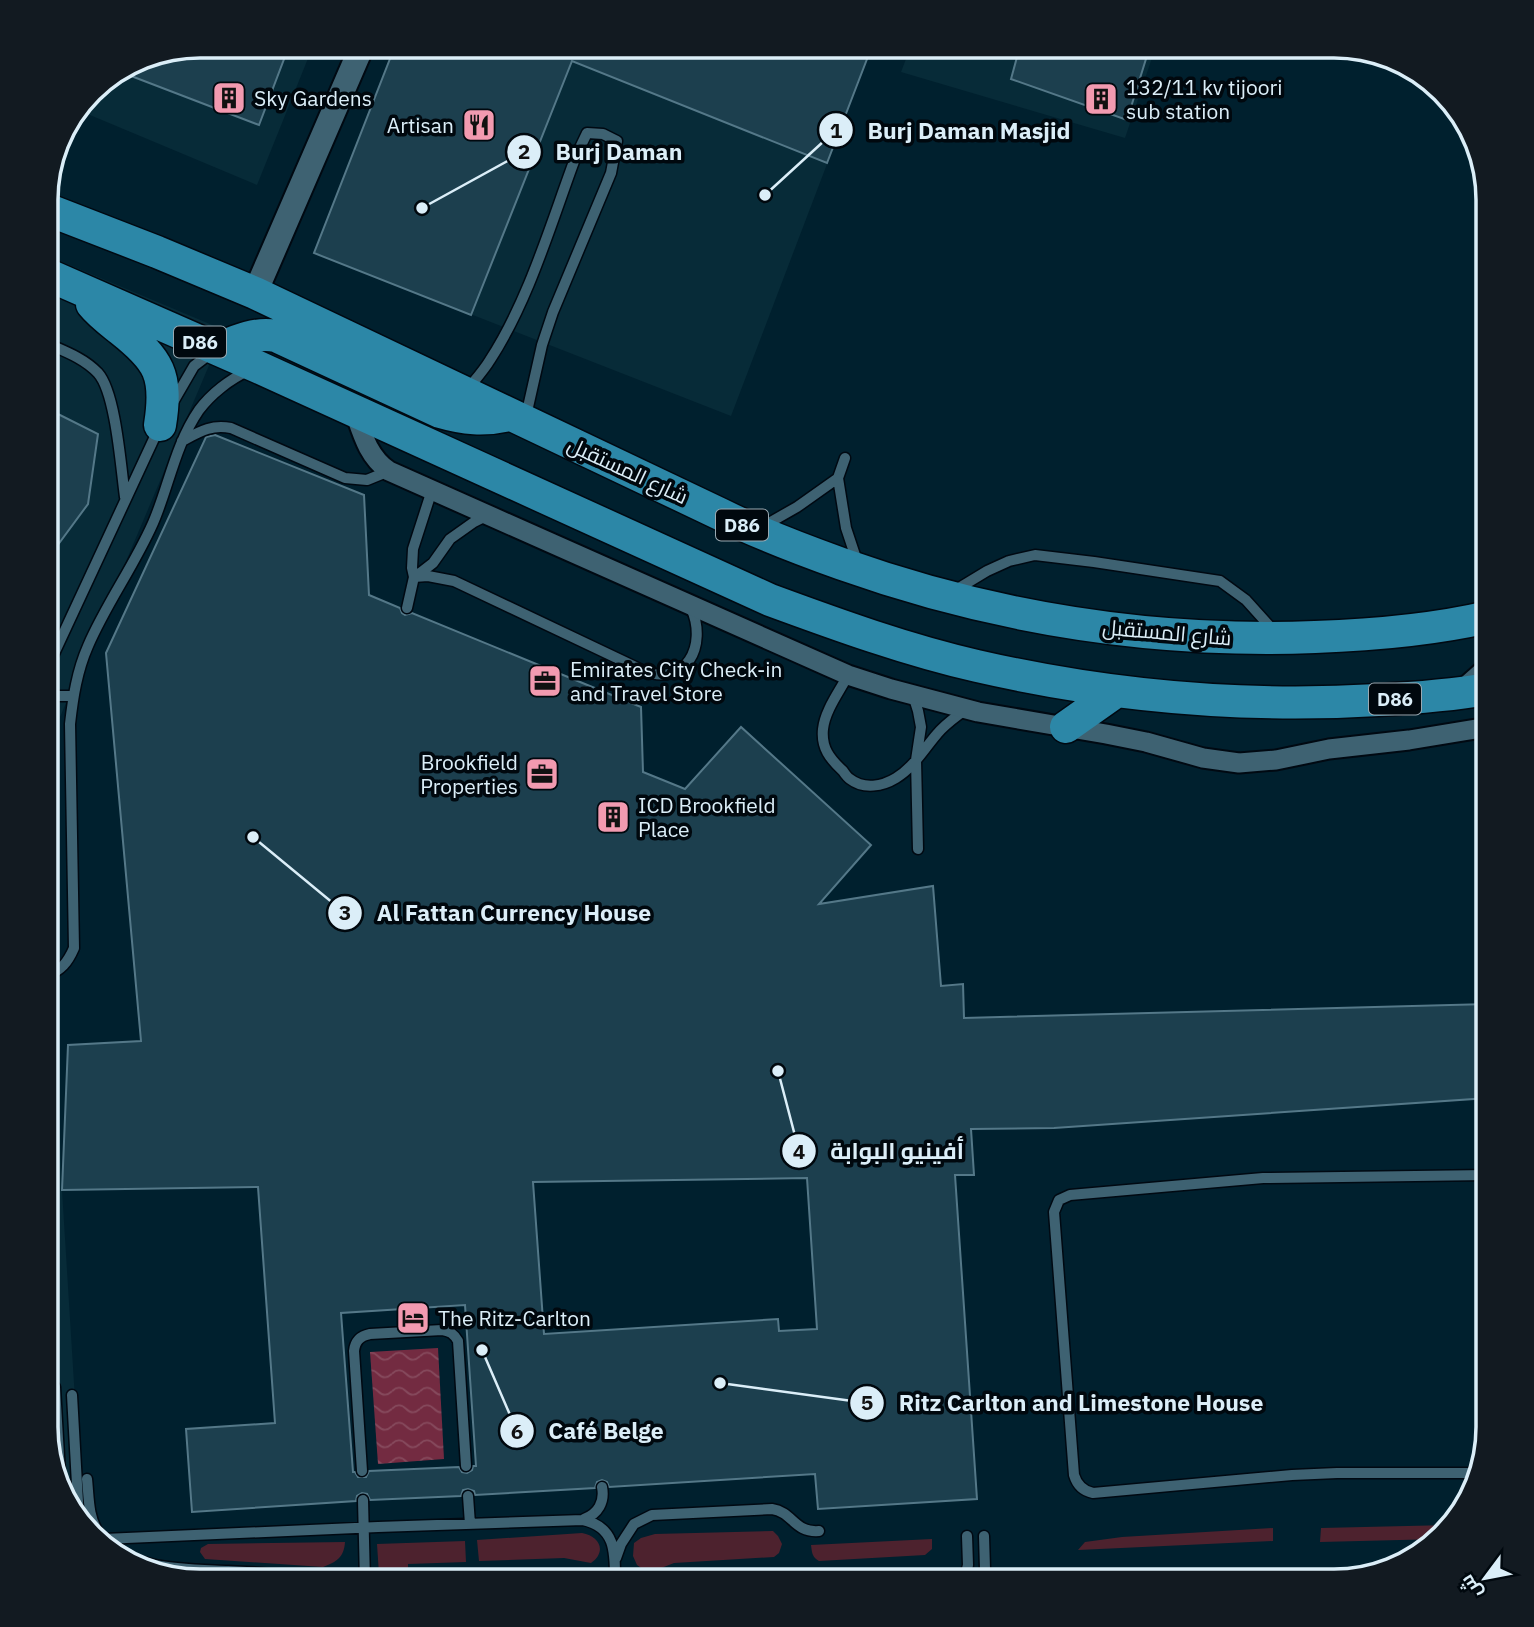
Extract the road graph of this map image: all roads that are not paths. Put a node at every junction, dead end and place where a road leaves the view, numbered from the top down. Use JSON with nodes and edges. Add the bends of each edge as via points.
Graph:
{"nodes":[{"id":1,"x":357,"y":58,"type":"edge"},
{"id":2,"x":58,"y":214,"type":"edge"},
{"id":3,"x":58,"y":279,"type":"edge"},
{"id":4,"x":84,"y":291,"type":"junction"},
{"id":5,"x":255,"y":293,"type":"junction"},
{"id":6,"x":58,"y":348,"type":"edge"},
{"id":7,"x":217,"y":349,"type":"junction"},
{"id":8,"x":258,"y":367,"type":"junction"},
{"id":9,"x":464,"y":393,"type":"junction"},
{"id":10,"x":354,"y":411,"type":"junction"},
{"id":11,"x":518,"y":418,"type":"junction"},
{"id":12,"x":171,"y":433,"type":"junction"},
{"id":13,"x":845,"y":458,"type":"dead end"},
{"id":14,"x":389,"y":471,"type":"junction"},
{"id":15,"x":838,"y":478,"type":"junction"},
{"id":16,"x":432,"y":490,"type":"junction"},
{"id":17,"x":126,"y":499,"type":"junction"},
{"id":18,"x":488,"y":515,"type":"junction"},
{"id":19,"x":753,"y":531,"type":"junction"},
{"id":20,"x":861,"y":571,"type":"junction"},
{"id":21,"x":414,"y":577,"type":"junction"},
{"id":22,"x":945,"y":596,"type":"junction"},
{"id":23,"x":690,"y":605,"type":"junction"},
{"id":24,"x":407,"y":608,"type":"dead end"},
{"id":25,"x":1476,"y":619,"type":"edge"},
{"id":26,"x":1281,"y":639,"type":"junction"},
{"id":27,"x":58,"y":645,"type":"edge"},
{"id":28,"x":848,"y":675,"type":"junction"},
{"id":29,"x":1117,"y":691,"type":"junction"},
{"id":30,"x":1475,"y":691,"type":"edge"},
{"id":31,"x":913,"y":695,"type":"junction"},
{"id":32,"x":58,"y":696,"type":"edge"},
{"id":33,"x":73,"y":696,"type":"junction"},
{"id":34,"x":966,"y":709,"type":"junction"},
{"id":35,"x":1066,"y":727,"type":"junction"},
{"id":36,"x":1476,"y":729,"type":"edge"},
{"id":37,"x":916,"y":760,"type":"junction"},
{"id":38,"x":918,"y":849,"type":"dead end"},
{"id":39,"x":58,"y":970,"type":"edge"},
{"id":40,"x":1476,"y":1175,"type":"edge"},
{"id":41,"x":72,"y":1395,"type":"dead end"},
{"id":42,"x":466,"y":1466,"type":"dead end"},
{"id":43,"x":362,"y":1471,"type":"dead end"},
{"id":44,"x":1468,"y":1473,"type":"edge"},
{"id":45,"x":87,"y":1479,"type":"dead end"},
{"id":46,"x":603,"y":1487,"type":"dead end"},
{"id":47,"x":468,"y":1496,"type":"dead end"},
{"id":48,"x":77,"y":1497,"type":"edge"},
{"id":49,"x":363,"y":1500,"type":"dead end"},
{"id":50,"x":83,"y":1507,"type":"edge"},
{"id":51,"x":90,"y":1512,"type":"junction"},
{"id":52,"x":583,"y":1520,"type":"junction"},
{"id":53,"x":94,"y":1522,"type":"edge"},
{"id":54,"x":470,"y":1524,"type":"junction"},
{"id":55,"x":364,"y":1527,"type":"junction"},
{"id":56,"x":819,"y":1531,"type":"dead end"},
{"id":57,"x":967,"y":1536,"type":"dead end"},
{"id":58,"x":984,"y":1536,"type":"dead end"},
{"id":59,"x":112,"y":1539,"type":"edge"},
{"id":60,"x":615,"y":1562,"type":"junction"},
{"id":61,"x":365,"y":1569,"type":"edge"},
{"id":62,"x":615,"y":1569,"type":"edge"},
{"id":63,"x":967,"y":1569,"type":"edge"},
{"id":64,"x":985,"y":1569,"type":"edge"}],
"edges":[{"from":1,"to":5,"type":"street"},
{"from":2,"to":5,"type":"main road","name":"شارع المستقبل","number":"D86"},
{"from":3,"to":4,"type":"main road","number":"D86"},
{"from":4,"to":7,"type":"main road","number":"D86"},
{"from":4,"to":12,"type":"main road","via":[[95,308],[145,349],[156,365]]},
{"from":5,"to":9,"type":"main road","name":"شارع المستقبل","number":"D86"},
{"from":6,"to":17,"type":"lane","via":[[86,363],[103,379],[116,425]]},
{"from":7,"to":8,"type":"main road","number":"D86"},
{"from":7,"to":11,"type":"main road","via":[[255,335],[276,336],[440,412],[476,420]]},
{"from":7,"to":12,"type":"lane","via":[[194,366]]},
{"from":8,"to":10,"type":"main road","number":"D86"},
{"from":8,"to":12,"type":"lane","via":[[230,381]]},
{"from":9,"to":11,"type":"main road","name":"شارع المستقبل","number":"D86"},
{"from":9,"to":11,"type":"lane","via":[[489,362],[522,301],[587,133],[603,134],[617,141],[611,173],[553,312]]},
{"from":10,"to":14,"type":"street","via":[[370,453]]},
{"from":10,"to":29,"type":"main road","number":"D86","via":[[749,590],[838,625],[976,666]]},
{"from":11,"to":19,"type":"main road","name":"شارع المستقبل","number":"D86"},
{"from":12,"to":14,"type":"lane","via":[[224,427],[345,478],[368,480]]},
{"from":12,"to":17,"type":"lane"},
{"from":12,"to":33,"type":"lane","via":[[152,525],[88,646]]},
{"from":13,"to":15,"type":"lane"},
{"from":14,"to":16,"type":"street"},
{"from":15,"to":19,"type":"lane"},
{"from":15,"to":20,"type":"lane","via":[[846,528]]},
{"from":16,"to":18,"type":"street"},
{"from":16,"to":21,"type":"lane","via":[[412,550]]},
{"from":17,"to":27,"type":"lane"},
{"from":18,"to":21,"type":"lane","via":[[450,539],[433,563]]},
{"from":18,"to":23,"type":"street"},
{"from":19,"to":20,"type":"main road","name":"شارع المستقبل","number":"D86"},
{"from":20,"to":22,"type":"main road","name":"شارع المستقبل","number":"D86"},
{"from":21,"to":23,"type":"lane","via":[[454,581],[660,675],[686,666],[696,646],[697,623]]},
{"from":21,"to":24,"type":"lane"},
{"from":22,"to":26,"type":"main road","name":"شارع المستقبل","number":"D86","via":[[1038,617],[1145,632]]},
{"from":22,"to":26,"type":"lane","via":[[987,571],[1035,555],[1094,562],[1220,581],[1246,600]]},
{"from":23,"to":28,"type":"street"},
{"from":25,"to":26,"type":"main road","name":"شارع المستقبل","number":"D86","via":[[1401,631]]},
{"from":28,"to":31,"type":"street"},
{"from":28,"to":37,"type":"lane","via":[[824,725],[823,743],[834,764],[850,779],[867,786],[889,782]]},
{"from":29,"to":30,"type":"main road","number":"D86","via":[[1301,703]]},
{"from":29,"to":35,"type":"main road"},
{"from":31,"to":34,"type":"street"},
{"from":31,"to":37,"type":"lane","via":[[920,727]]},
{"from":32,"to":33,"type":"lane"},
{"from":33,"to":39,"type":"lane","via":[[74,948]]},
{"from":34,"to":35,"type":"street"},
{"from":34,"to":37,"type":"lane","via":[[938,731]]},
{"from":35,"to":36,"type":"street","via":[[1239,763]]},
{"from":37,"to":38,"type":"lane"},
{"from":40,"to":44,"type":"lane","via":[[1263,1178],[1070,1195],[1059,1200],[1054,1212],[1074,1475],[1083,1489],[1099,1493],[1318,1474]]},
{"from":41,"to":48,"type":"lane"},
{"from":42,"to":43,"type":"lane","via":[[458,1340],[442,1330],[370,1334],[358,1339],[354,1351]]},
{"from":45,"to":51,"type":"lane"},
{"from":46,"to":52,"type":"lane","via":[[600,1508]]},
{"from":47,"to":54,"type":"lane"},
{"from":49,"to":55,"type":"lane"},
{"from":50,"to":51,"type":"lane"},
{"from":51,"to":53,"type":"lane"},
{"from":52,"to":54,"type":"lane"},
{"from":52,"to":60,"type":"lane","via":[[608,1535]]},
{"from":54,"to":55,"type":"lane"},
{"from":55,"to":59,"type":"lane"},
{"from":55,"to":61,"type":"lane"},
{"from":56,"to":60,"type":"lane","via":[[800,1527],[772,1509],[652,1515],[634,1524]]},
{"from":57,"to":63,"type":"lane"},
{"from":58,"to":64,"type":"lane"},
{"from":60,"to":62,"type":"lane"}]}
